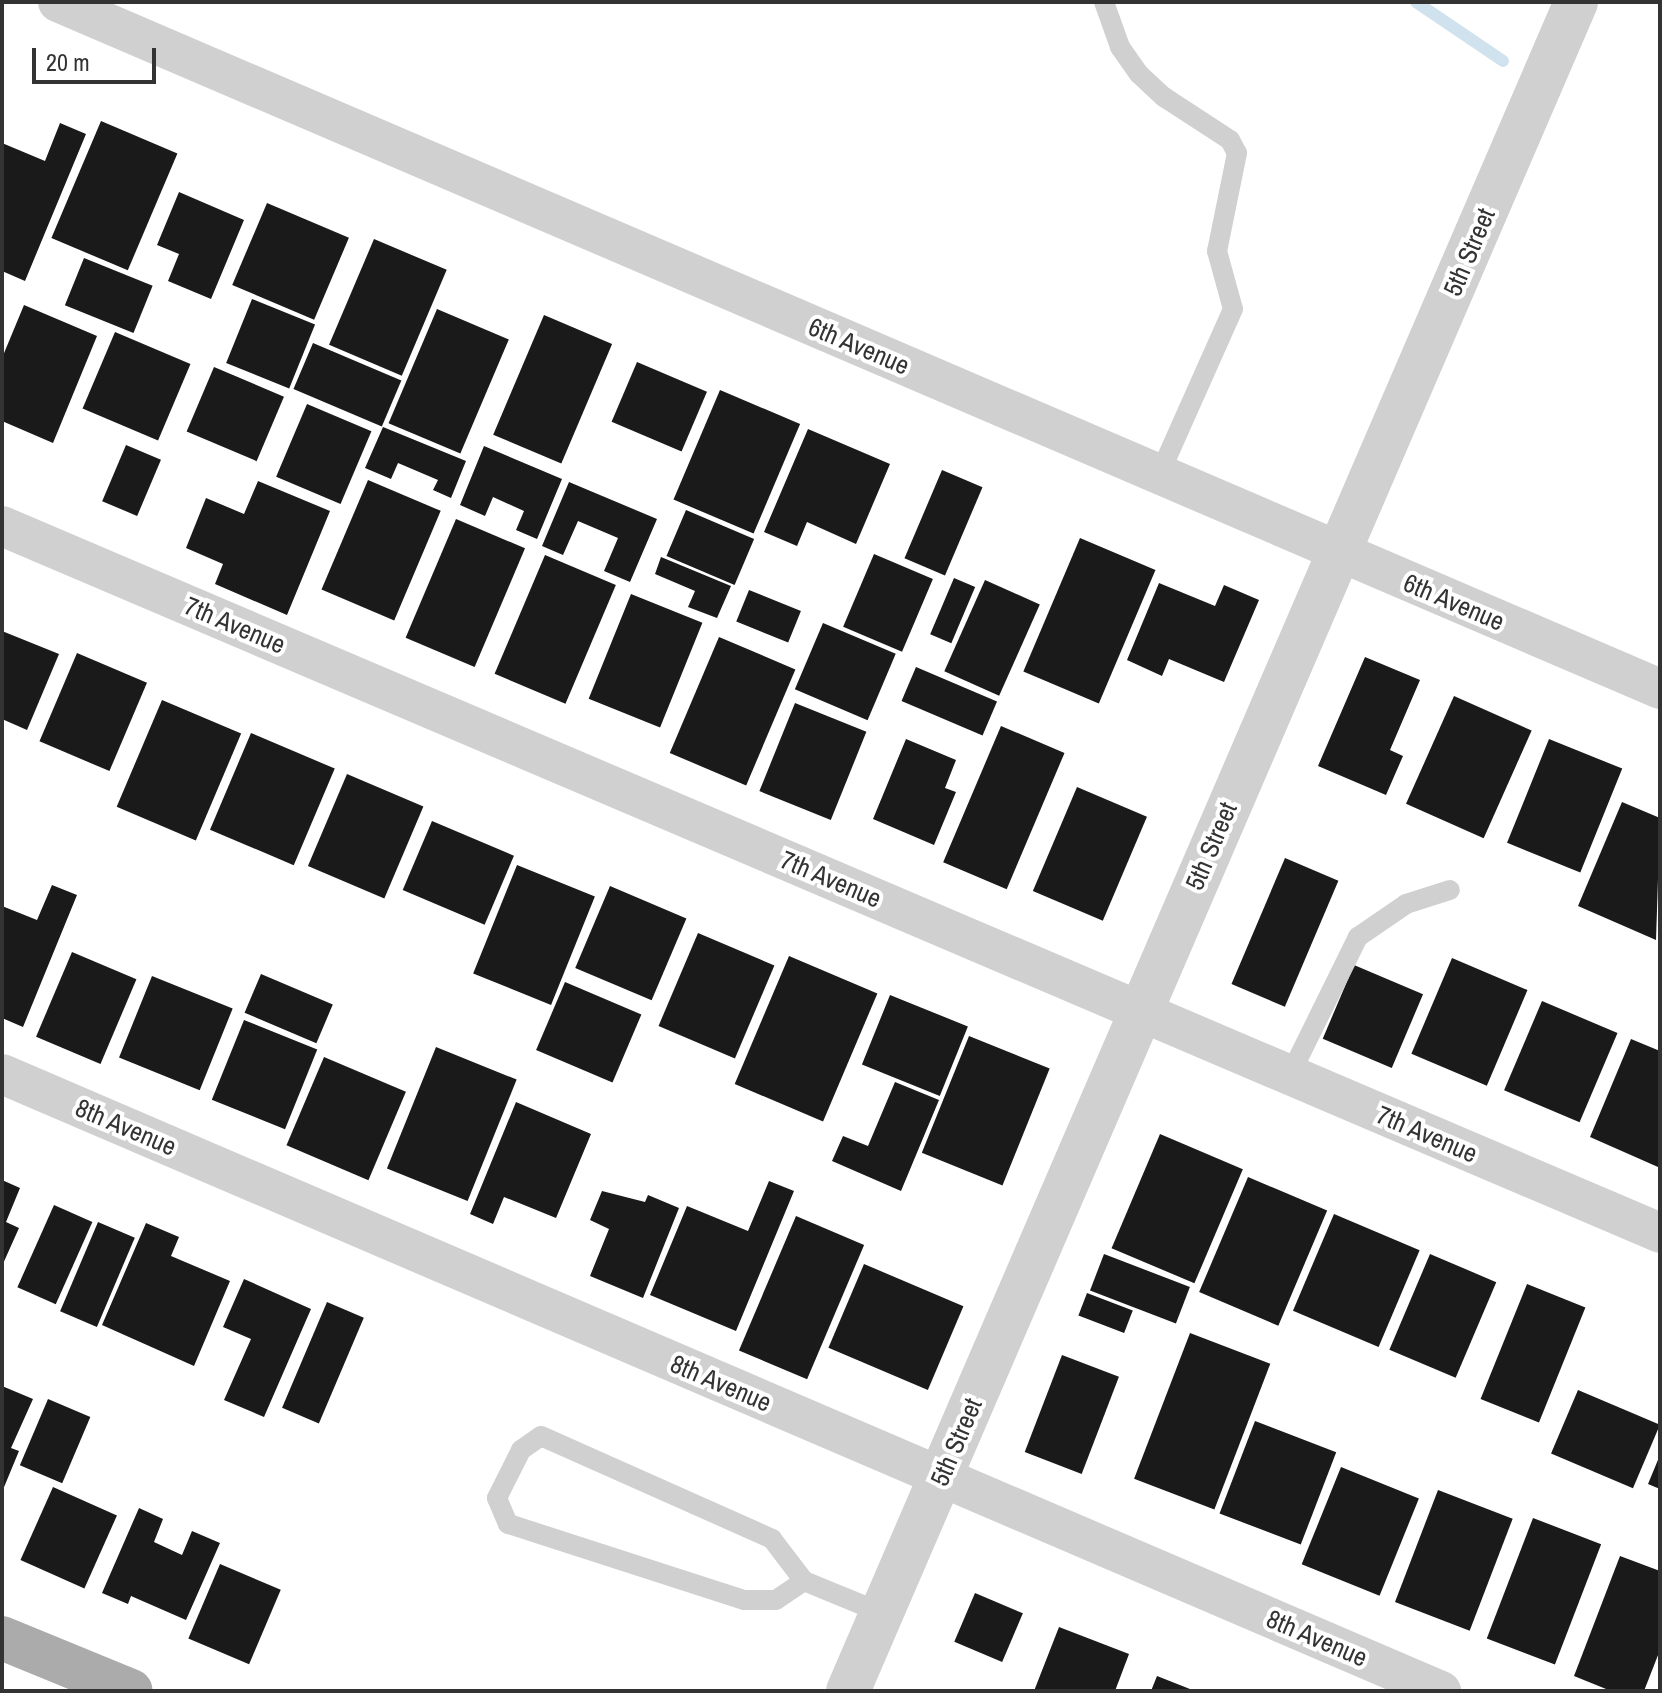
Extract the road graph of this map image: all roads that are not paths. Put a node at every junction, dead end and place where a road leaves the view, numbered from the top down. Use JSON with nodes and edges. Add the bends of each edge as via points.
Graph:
{"nodes":[{"id":1,"x":58,"y":2,"type":"edge"},
{"id":2,"x":1104,"y":2,"type":"edge"},
{"id":3,"x":1576,"y":2,"type":"edge"},
{"id":4,"x":1159,"y":475,"type":"junction"},
{"id":5,"x":2,"y":526,"type":"edge"},
{"id":6,"x":1337,"y":553,"type":"junction"},
{"id":7,"x":1660,"y":689,"type":"edge"},
{"id":8,"x":1450,"y":890,"type":"dead end"},
{"id":9,"x":1140,"y":1011,"type":"junction"},
{"id":10,"x":2,"y":1074,"type":"edge"},
{"id":11,"x":1290,"y":1075,"type":"junction"},
{"id":12,"x":1660,"y":1233,"type":"edge"},
{"id":13,"x":941,"y":1477,"type":"junction"},
{"id":14,"x":804,"y":1581,"type":"junction"},
{"id":15,"x":882,"y":1613,"type":"junction"},
{"id":16,"x":2,"y":1638,"type":"edge"},
{"id":17,"x":131,"y":1691,"type":"edge"},
{"id":18,"x":848,"y":1691,"type":"edge"},
{"id":19,"x":1441,"y":1691,"type":"edge"}],
"edges":[{"from":1,"to":4,"type":"street","name":"6th Avenue"},
{"from":2,"to":4,"type":"lane","via":[[1120,47],[1139,74],[1230,140],[1237,153],[1217,251],[1233,309]]},
{"from":3,"to":6,"type":"street","name":"5th Street"},
{"from":4,"to":6,"type":"street","name":"6th Avenue"},
{"from":5,"to":9,"type":"street","name":"7th Avenue"},
{"from":6,"to":7,"type":"street","name":"6th Avenue"},
{"from":6,"to":9,"type":"street","name":"5th Street"},
{"from":8,"to":11,"type":"lane","via":[[1406,904],[1358,937]]},
{"from":9,"to":11,"type":"street","name":"7th Avenue"},
{"from":9,"to":13,"type":"street","name":"5th Street"},
{"from":10,"to":13,"type":"street","name":"8th Avenue"},
{"from":11,"to":12,"type":"street","name":"7th Avenue"},
{"from":13,"to":15,"type":"street","name":"5th Street"},
{"from":13,"to":19,"type":"street","name":"8th Avenue"},
{"from":14,"to":14,"type":"lane","via":[[772,1539],[541,1436],[521,1450],[497,1498],[508,1524],[744,1600],[776,1600]]},
{"from":14,"to":15,"type":"lane"},
{"from":15,"to":18,"type":"street","name":"5th Street"},
{"from":16,"to":17,"type":"main road"}]}
